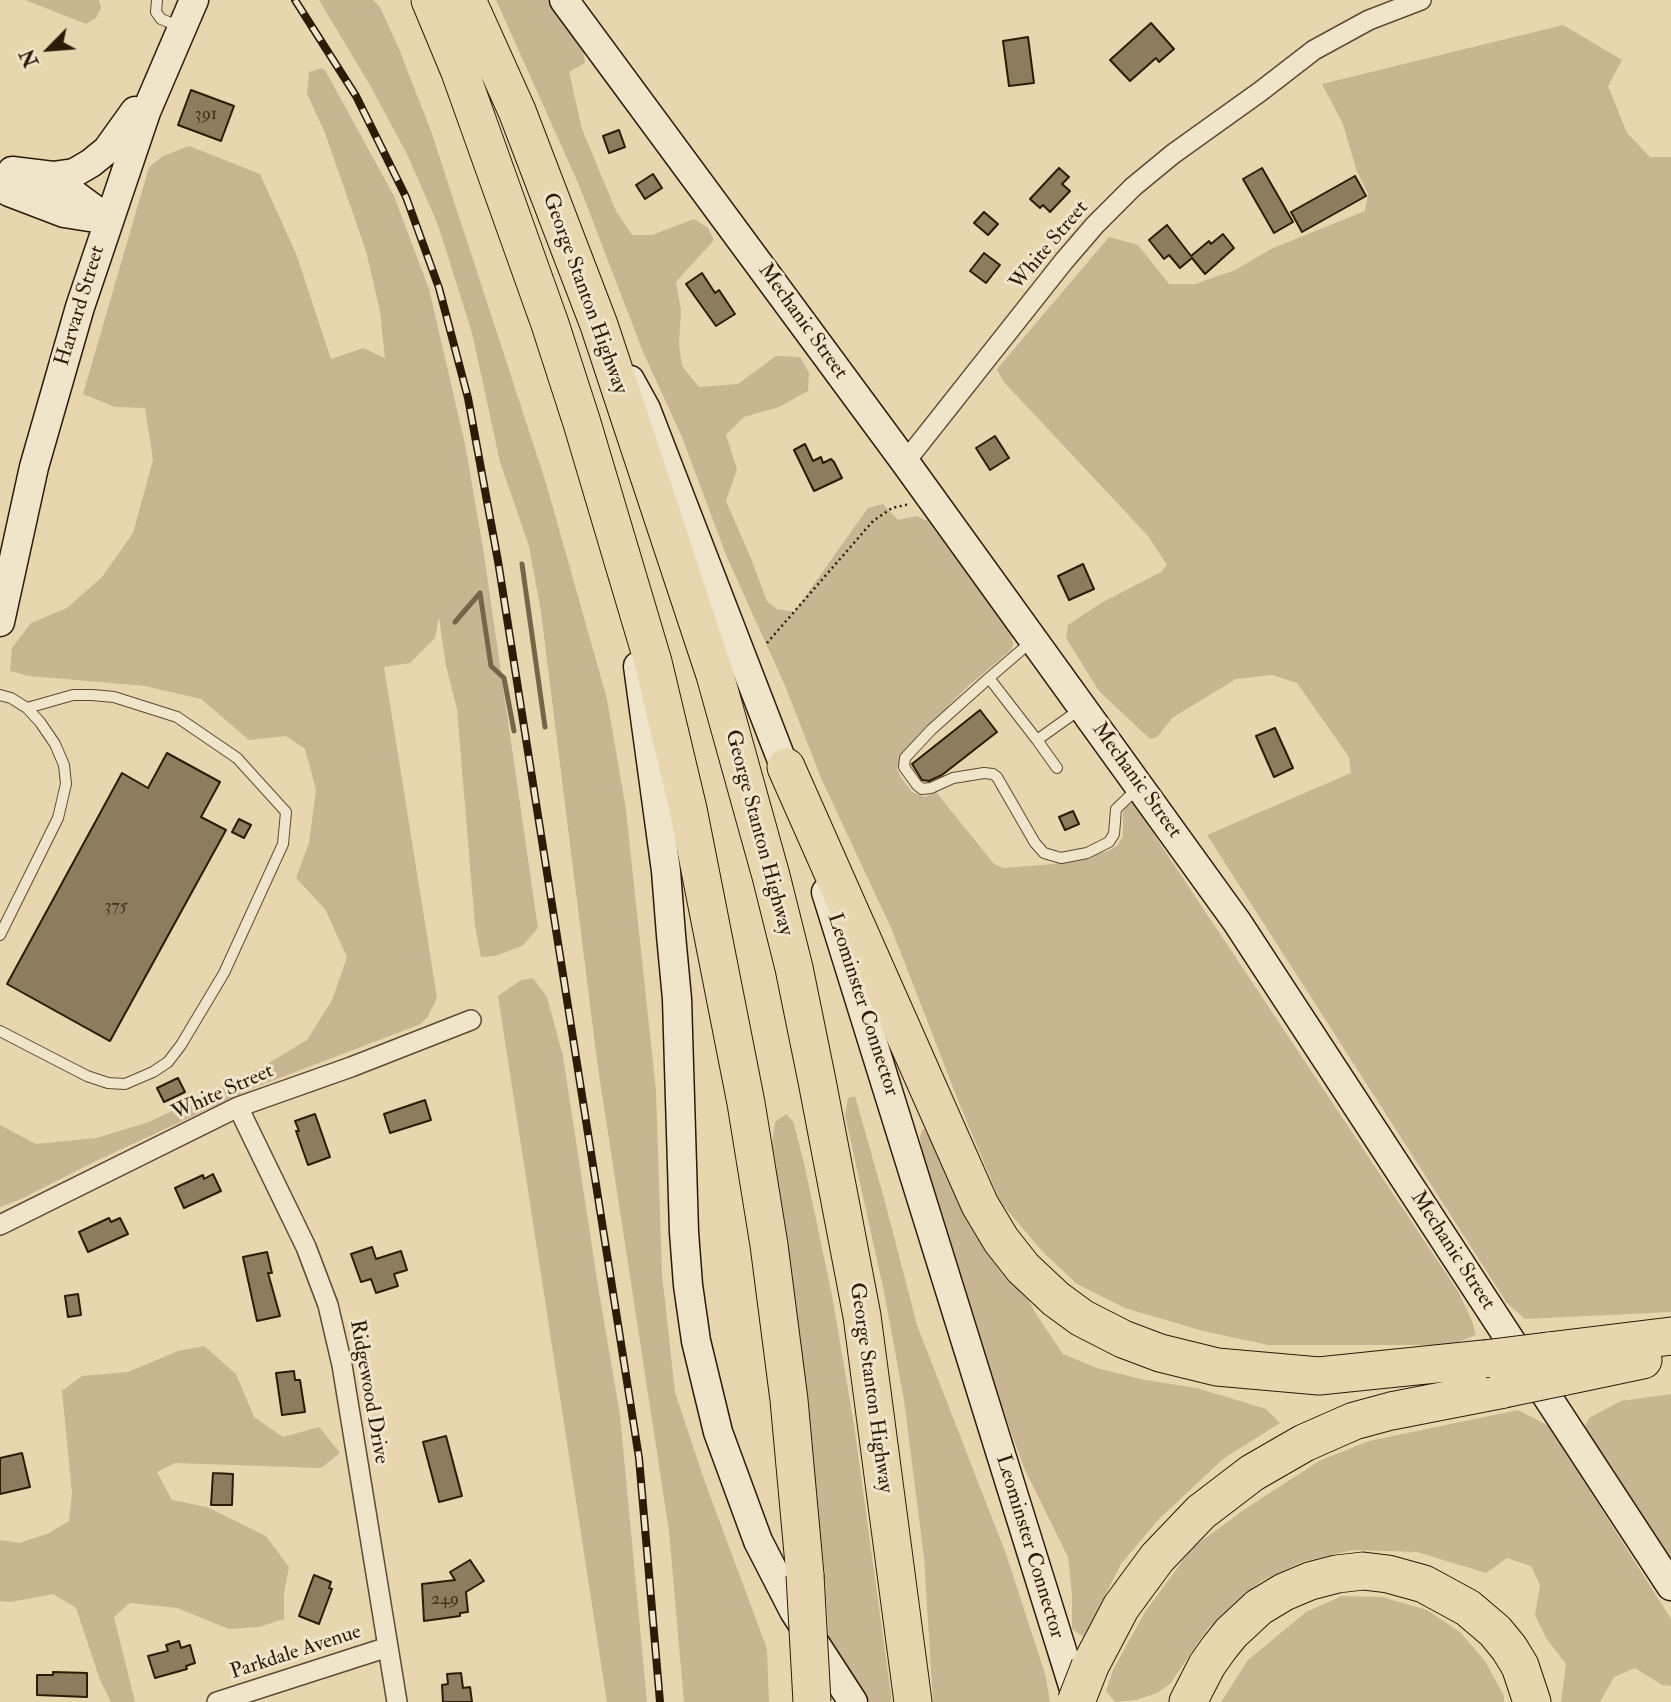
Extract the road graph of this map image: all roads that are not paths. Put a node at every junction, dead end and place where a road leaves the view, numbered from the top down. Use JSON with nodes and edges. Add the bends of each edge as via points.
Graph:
{"nodes":[{"id":1,"x":157,"y":0,"type":"edge"},
{"id":2,"x":194,"y":0,"type":"edge"},
{"id":3,"x":430,"y":0,"type":"edge"},
{"id":4,"x":467,"y":0,"type":"edge"},
{"id":5,"x":564,"y":0,"type":"edge"},
{"id":6,"x":1421,"y":0,"type":"edge"},
{"id":7,"x":181,"y":27,"type":"junction"},
{"id":8,"x":163,"y":67,"type":"junction"},
{"id":9,"x":4,"y":175,"type":"edge"},
{"id":10,"x":109,"y":220,"type":"junction"},
{"id":11,"x":599,"y":326,"type":"junction"},
{"id":12,"x":905,"y":462,"type":"junction"},
{"id":13,"x":610,"y":512,"type":"junction"},
{"id":14,"x":0,"y":622,"type":"edge"},
{"id":15,"x":1034,"y":640,"type":"junction"},
{"id":16,"x":989,"y":678,"type":"junction"},
{"id":17,"x":0,"y":695,"type":"edge"},
{"id":18,"x":1083,"y":707,"type":"junction"},
{"id":19,"x":27,"y":708,"type":"junction"},
{"id":20,"x":1037,"y":740,"type":"junction"},
{"id":21,"x":786,"y":767,"type":"junction"},
{"id":22,"x":1057,"y":768,"type":"dead end"},
{"id":23,"x":1140,"y":787,"type":"junction"},
{"id":24,"x":0,"y":935,"type":"edge"},
{"id":25,"x":471,"y":1020,"type":"dead end"},
{"id":26,"x":0,"y":1031,"type":"edge"},
{"id":27,"x":238,"y":1107,"type":"junction"},
{"id":28,"x":0,"y":1225,"type":"edge"},
{"id":29,"x":1671,"y":1336,"type":"edge"},
{"id":30,"x":1671,"y":1354,"type":"edge"},
{"id":31,"x":1555,"y":1364,"type":"junction"},
{"id":32,"x":1671,"y":1586,"type":"edge"},
{"id":33,"x":388,"y":1647,"type":"junction"},
{"id":34,"x":217,"y":1702,"type":"edge"},
{"id":35,"x":397,"y":1702,"type":"edge"},
{"id":36,"x":812,"y":1702,"type":"edge"},
{"id":37,"x":853,"y":1702,"type":"edge"},
{"id":38,"x":913,"y":1702,"type":"edge"},
{"id":39,"x":1077,"y":1702,"type":"edge"},
{"id":40,"x":1188,"y":1702,"type":"edge"},
{"id":41,"x":1532,"y":1702,"type":"edge"}],
"edges":[{"from":1,"to":7,"type":"lane","via":[[161,19]]},
{"from":2,"to":7,"type":"main road","name":"Harvard Street"},
{"from":3,"to":13,"type":"highway","name":"George Stanton Highway","via":[[550,324]]},
{"from":4,"to":11,"type":"highway","name":"George Stanton Highway","via":[[517,111]]},
{"from":5,"to":12,"type":"main road","name":"Mechanic Street"},
{"from":6,"to":12,"type":"street","name":"White Street","via":[[1335,37],[1304,57],[1133,187],[1095,225]]},
{"from":7,"to":8,"type":"main road","name":"Harvard Street"},
{"from":8,"to":9,"type":"main road","via":[[120,134],[91,163],[64,175]]},
{"from":8,"to":10,"type":"main road","name":"Harvard Street"},
{"from":9,"to":10,"type":"main road","via":[[9,192],[64,213]]},
{"from":10,"to":14,"type":"main road","name":"Harvard Street","via":[[34,467]]},
{"from":11,"to":21,"type":"main road","name":"Leominster Connector","via":[[646,409]]},
{"from":11,"to":38,"type":"highway","name":"George Stanton Highway","via":[[715,675],[794,968],[862,1317]]},
{"from":12,"to":15,"type":"main road","name":"Mechanic Street"},
{"from":13,"to":36,"type":"highway","name":"George Stanton Highway","bridge":true,"via":[[688,809],[746,1103],[785,1374]]},
{"from":13,"to":37,"type":"main road","via":[[642,692],[666,871],[677,999],[684,1231],[696,1341],[718,1432],[758,1541],[794,1611]]},
{"from":15,"to":16,"type":"lane"},
{"from":15,"to":18,"type":"main road","name":"Mechanic Street"},
{"from":16,"to":20,"type":"lane"},
{"from":16,"to":23,"type":"lane","via":[[905,758],[904,767],[922,789],[967,775],[993,774],[1035,843],[1044,853],[1061,858],[1109,842],[1116,809]]},
{"from":17,"to":19,"type":"lane"},
{"from":18,"to":20,"type":"lane"},
{"from":18,"to":23,"type":"main road","name":"Mechanic Street"},
{"from":19,"to":24,"type":"lane","via":[[55,744],[66,784],[58,818]]},
{"from":19,"to":26,"type":"lane","via":[[73,695],[92,695],[114,697],[177,717],[237,758],[286,812],[283,844],[224,972],[168,1062],[137,1080],[108,1083]]},
{"from":20,"to":22,"type":"lane"},
{"from":21,"to":31,"type":"highway","bridge":true,"via":[[981,1205],[1023,1268],[1056,1299],[1130,1342],[1217,1367],[1319,1376],[1484,1359]]},
{"from":21,"to":39,"type":"main road","name":"Leominster Connector"},
{"from":23,"to":32,"type":"main road","name":"Mechanic Street","via":[[1237,922]]},
{"from":25,"to":27,"type":"street","name":"White Street"},
{"from":27,"to":28,"type":"street","name":"White Street"},
{"from":27,"to":33,"type":"street","name":"Ridgewood Drive","via":[[306,1247],[328,1306],[342,1365]]},
{"from":29,"to":31,"type":"highway"},
{"from":30,"to":31,"type":"highway"},
{"from":31,"to":39,"type":"highway","bridge":true,"via":[[1504,1389],[1354,1422],[1304,1443],[1239,1482],[1189,1522],[1147,1570],[1121,1607]]},
{"from":33,"to":34,"type":"street","name":"Parkdale Avenue"},
{"from":33,"to":35,"type":"street","name":"Ridgewood Drive"},
{"from":40,"to":41,"type":"highway","via":[[1219,1648],[1259,1607],[1310,1581],[1363,1572],[1411,1579],[1468,1608],[1509,1648]]}]}
